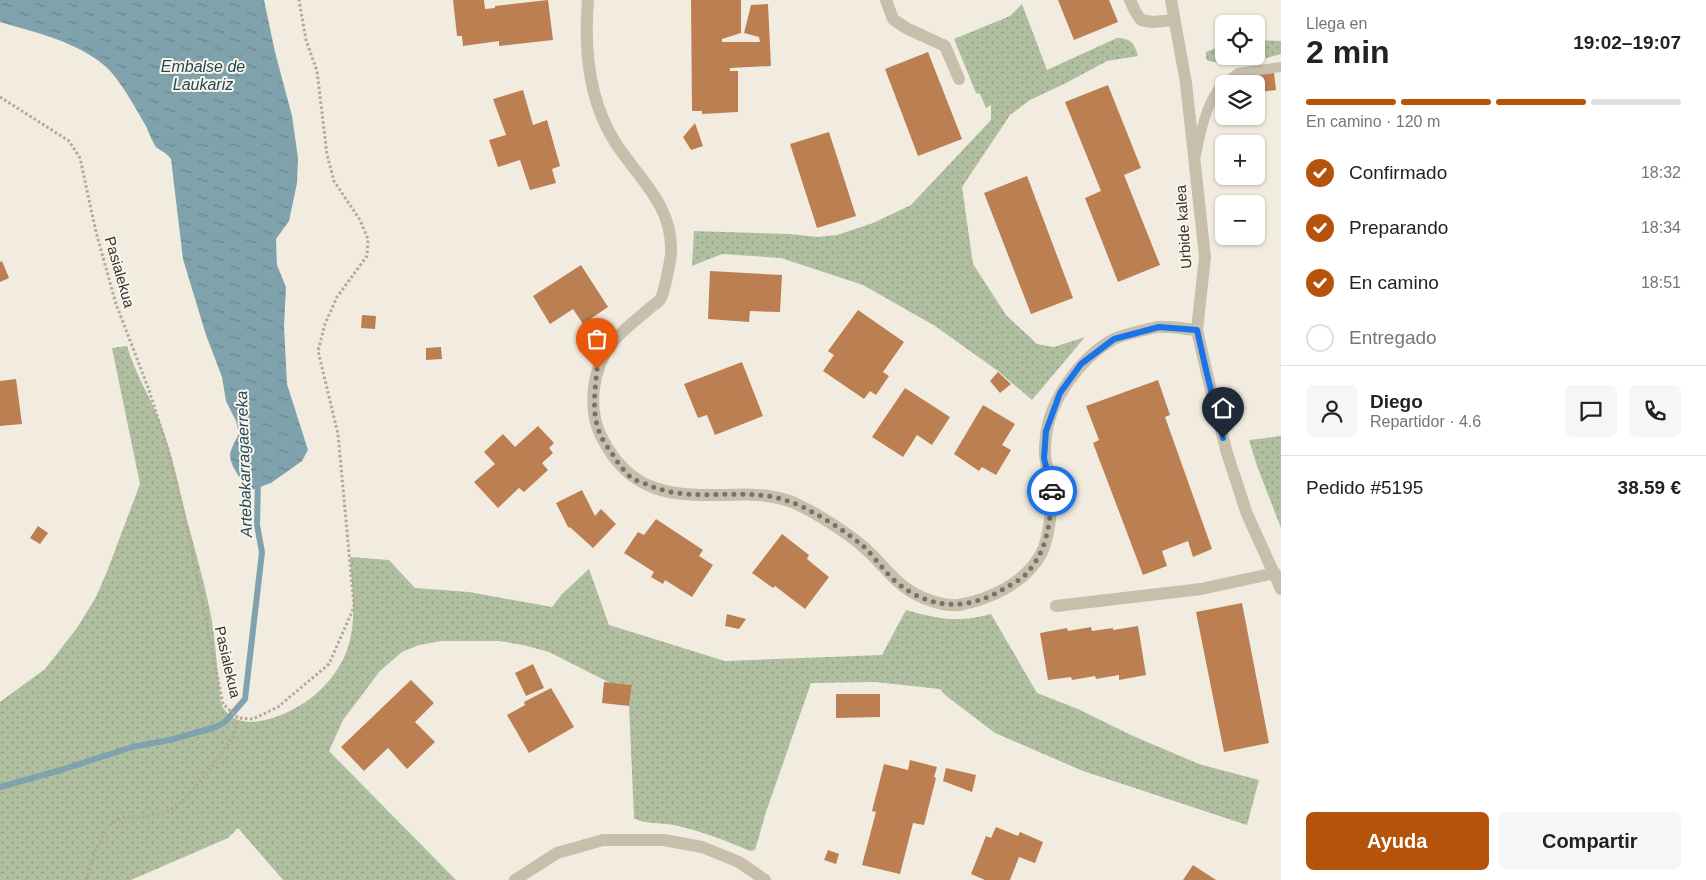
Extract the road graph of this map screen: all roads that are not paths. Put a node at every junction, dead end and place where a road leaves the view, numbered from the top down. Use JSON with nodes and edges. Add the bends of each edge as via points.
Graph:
{"nodes":[{"id":1,"x":588,"y":0,"type":"edge"},
{"id":2,"x":886,"y":0,"type":"edge"},
{"id":3,"x":1130,"y":0,"type":"edge"},
{"id":4,"x":1171,"y":0,"type":"edge"},
{"id":5,"x":1174,"y":20,"type":"junction"},
{"id":6,"x":1281,"y":67,"type":"edge"},
{"id":7,"x":1237,"y":75,"type":"edge"},
{"id":8,"x":959,"y":79,"type":"dead end"},
{"id":9,"x":1215,"y":94,"type":"edge"},
{"id":10,"x":1194,"y":163,"type":"junction"},
{"id":11,"x":1197,"y":330,"type":"junction"},
{"id":12,"x":1275,"y":574,"type":"junction"},
{"id":13,"x":1281,"y":589,"type":"edge"},
{"id":14,"x":1056,"y":606,"type":"dead end"},
{"id":15,"x":515,"y":880,"type":"edge"},
{"id":16,"x":764,"y":880,"type":"edge"}],
"edges":[{"from":1,"to":11,"type":"street","via":[[588,70],[595,97],[615,142],[650,187],[663,210],[672,254],[661,298],[612,343],[597,369],[594,395],[600,436],[632,478],[657,489],[693,496],[769,495],[792,502],[858,542],[911,592],[956,606],[993,595],[1022,578],[1041,553],[1050,525],[1052,488],[1044,458],[1046,431],[1060,393],[1081,364],[1114,339],[1159,327]]},
{"from":2,"to":8,"type":"street","via":[[893,19],[945,46]]},
{"from":3,"to":5,"type":"street","via":[[1141,20]]},
{"from":4,"to":5,"type":"street","name":"Urbide kalea"},
{"from":5,"to":10,"type":"street","name":"Urbide kalea","via":[[1186,83]]},
{"from":6,"to":7,"type":"lane"},
{"from":9,"to":10,"type":"lane","via":[[1203,120]]},
{"from":10,"to":11,"type":"street","name":"Urbide kalea","via":[[1204,257]]},
{"from":11,"to":12,"type":"street","name":"Urbide kalea","via":[[1227,453],[1247,514]]},
{"from":12,"to":13,"type":"street","name":"Urbide kalea"},
{"from":12,"to":14,"type":"street","via":[[1201,589]]},
{"from":15,"to":16,"type":"street","via":[[557,853],[603,840],[664,840],[702,847],[739,862]]}]}
